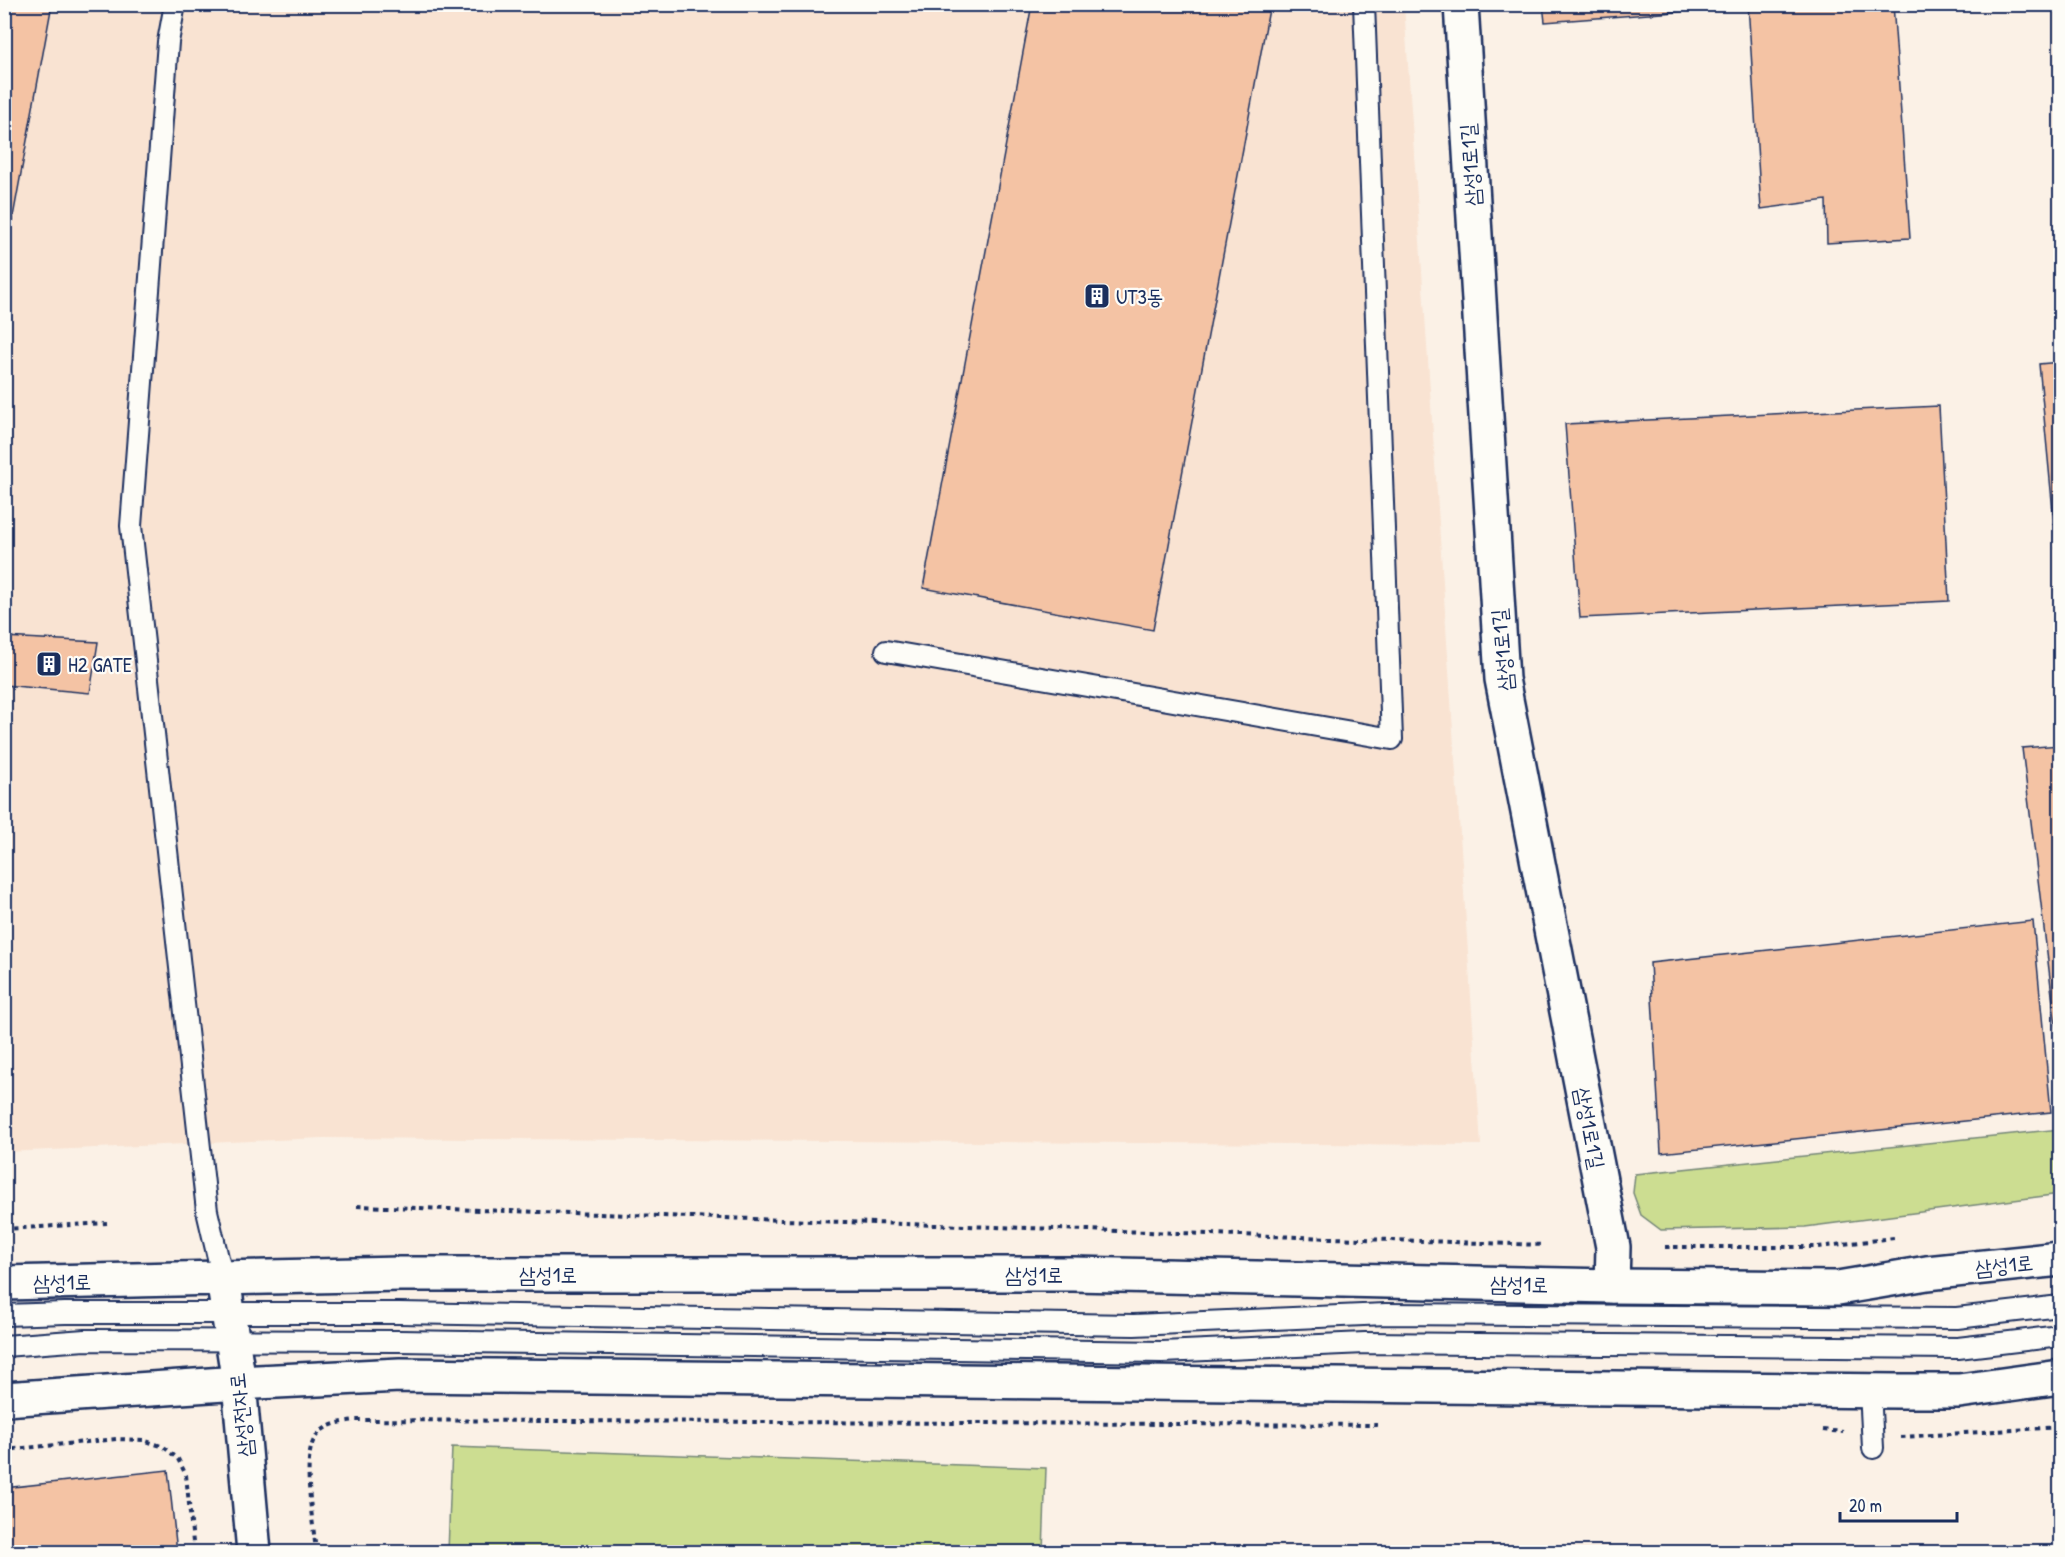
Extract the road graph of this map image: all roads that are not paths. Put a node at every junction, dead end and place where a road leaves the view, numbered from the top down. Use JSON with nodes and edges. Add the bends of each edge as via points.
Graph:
{"nodes":[{"id":1,"x":175,"y":4,"type":"edge"},
{"id":2,"x":1365,"y":4,"type":"edge"},
{"id":3,"x":1461,"y":4,"type":"edge"},
{"id":4,"x":886,"y":651,"type":"dead end"},
{"id":5,"x":2061,"y":1259,"type":"edge"},
{"id":6,"x":223,"y":1279,"type":"junction"},
{"id":7,"x":4,"y":1283,"type":"edge"},
{"id":8,"x":1612,"y":1286,"type":"junction"},
{"id":9,"x":2061,"y":1306,"type":"edge"},
{"id":10,"x":4,"y":1316,"type":"edge"},
{"id":11,"x":230,"y":1327,"type":"junction"},
{"id":12,"x":2061,"y":1336,"type":"edge"},
{"id":13,"x":4,"y":1347,"type":"edge"},
{"id":14,"x":2061,"y":1377,"type":"edge"},
{"id":15,"x":239,"y":1383,"type":"junction"},
{"id":16,"x":1869,"y":1390,"type":"junction"},
{"id":17,"x":4,"y":1399,"type":"edge"},
{"id":18,"x":1872,"y":1441,"type":"road end"},
{"id":19,"x":254,"y":1552,"type":"edge"}],
"edges":[{"from":1,"to":6,"type":"lane","via":[[168,42],[131,526],[207,1211]]},
{"from":2,"to":4,"type":"lane","via":[[1392,739]]},
{"from":3,"to":8,"type":"street","name":"삼성1로1길","via":[[1502,679],[1613,1247]]},
{"from":5,"to":8,"type":"street","name":"삼성1로","via":[[1926,1273],[1838,1288]]},
{"from":6,"to":7,"type":"street","name":"삼성1로"},
{"from":6,"to":8,"type":"street","name":"삼성1로","via":[[400,1274],[1073,1274]]},
{"from":6,"to":11,"type":"street","name":"삼성전자로"},
{"from":9,"to":11,"type":"lane","via":[[1958,1318],[1386,1314],[1134,1325],[399,1313]]},
{"from":10,"to":11,"type":"lane","via":[[65,1313]]},
{"from":11,"to":12,"type":"lane","via":[[411,1341],[1162,1352],[1365,1343],[1958,1348]]},
{"from":11,"to":13,"type":"lane"},
{"from":11,"to":15,"type":"street","name":"삼성전자로"},
{"from":14,"to":16,"type":"street","via":[[1959,1391]]},
{"from":15,"to":16,"type":"street","via":[[412,1375]]},
{"from":15,"to":17,"type":"street"},
{"from":15,"to":19,"type":"street","name":"삼성전자로"},
{"from":16,"to":18,"type":"lane"}]}
